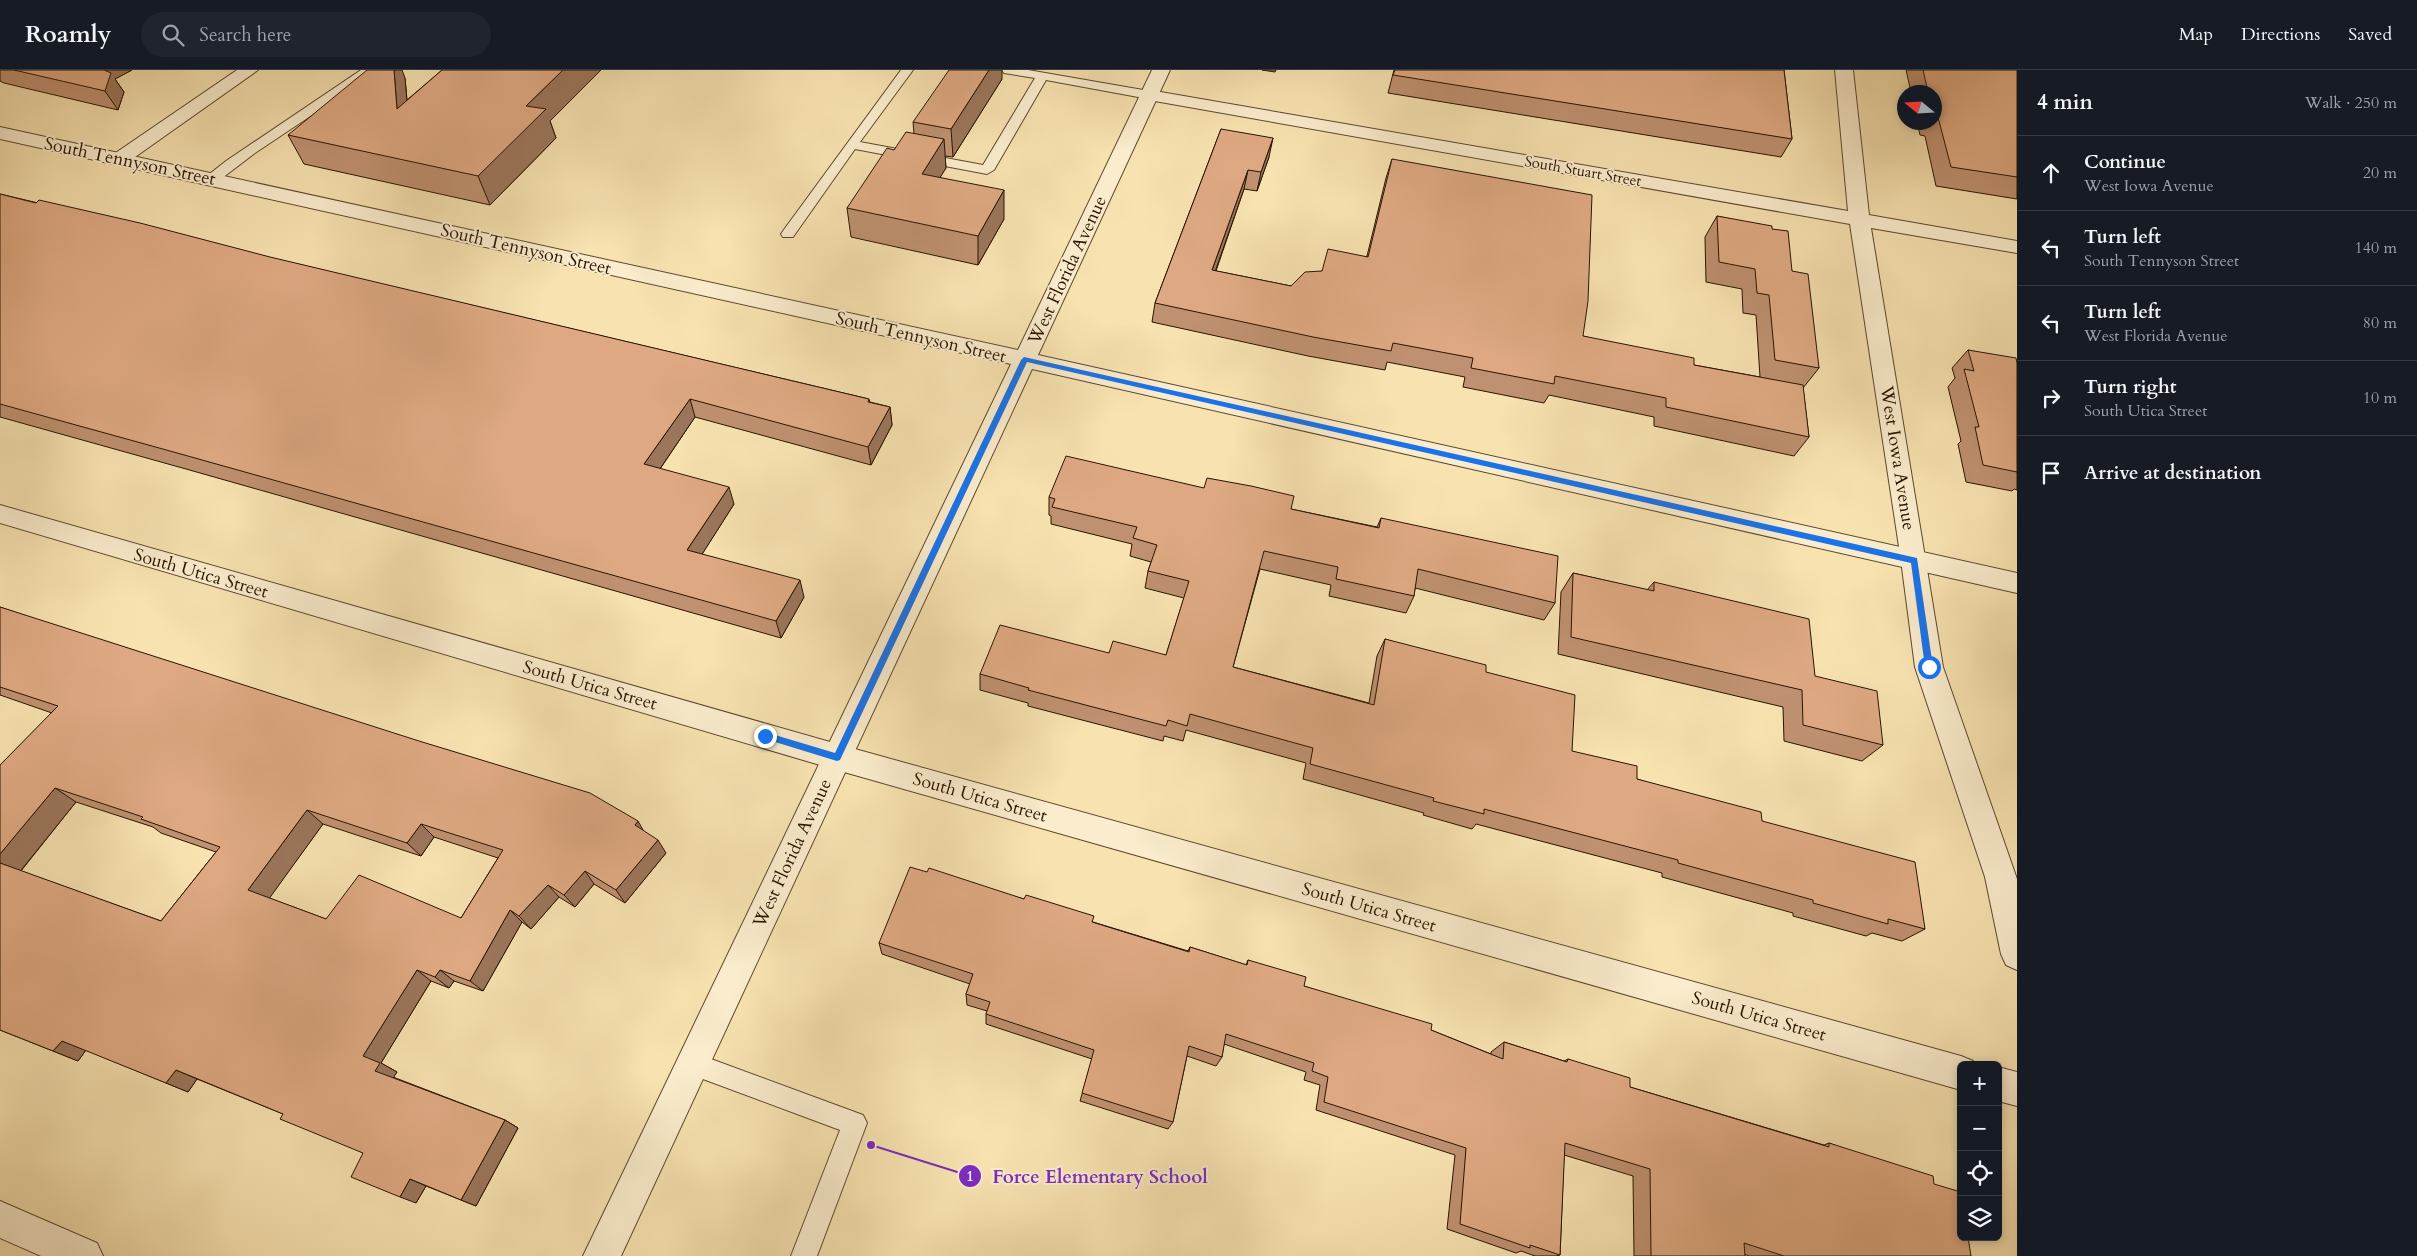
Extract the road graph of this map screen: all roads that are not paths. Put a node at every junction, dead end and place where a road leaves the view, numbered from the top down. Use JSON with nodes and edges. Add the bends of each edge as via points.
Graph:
{"nodes":[{"id":1,"x":249,"y":70,"type":"edge"},
{"id":2,"x":369,"y":70,"type":"edge"},
{"id":3,"x":907,"y":70,"type":"edge"},
{"id":4,"x":1008,"y":70,"type":"edge"},
{"id":5,"x":1161,"y":70,"type":"edge"},
{"id":6,"x":1844,"y":70,"type":"edge"},
{"id":7,"x":1042,"y":76,"type":"junction"},
{"id":8,"x":1149,"y":95,"type":"junction"},
{"id":9,"x":0,"y":134,"type":"edge"},
{"id":10,"x":852,"y":144,"type":"junction"},
{"id":11,"x":120,"y":158,"type":"junction"},
{"id":12,"x":212,"y":179,"type":"junction"},
{"id":13,"x":1859,"y":219,"type":"junction"},
{"id":14,"x":788,"y":234,"type":"dead end"},
{"id":15,"x":2017,"y":246,"type":"edge"},
{"id":16,"x":1024,"y":360,"type":"junction"},
{"id":17,"x":0,"y":514,"type":"edge"},
{"id":18,"x":1914,"y":560,"type":"junction"},
{"id":19,"x":2017,"y":583,"type":"edge"},
{"id":20,"x":837,"y":757,"type":"junction"},
{"id":21,"x":2017,"y":954,"type":"edge"},
{"id":22,"x":692,"y":1064,"type":"junction"},
{"id":23,"x":1957,"y":1072,"type":"edge"},
{"id":24,"x":2002,"y":1085,"type":"edge"},
{"id":25,"x":2017,"y":1089,"type":"edge"},
{"id":26,"x":0,"y":1219,"type":"edge"},
{"id":27,"x":84,"y":1256,"type":"edge"},
{"id":28,"x":602,"y":1256,"type":"edge"},
{"id":29,"x":804,"y":1256,"type":"edge"}],
"edges":[{"from":1,"to":11,"type":"street"},
{"from":2,"to":12,"type":"lane","via":[[341,92],[240,156]]},
{"from":3,"to":10,"type":"lane"},
{"from":4,"to":7,"type":"lane"},
{"from":5,"to":8,"type":"street","name":"West Florida Avenue"},
{"from":6,"to":13,"type":"street","name":"West Iowa Avenue"},
{"from":7,"to":8,"type":"lane"},
{"from":7,"to":10,"type":"lane","via":[[987,170]]},
{"from":8,"to":13,"type":"street","name":"South Stuart Street"},
{"from":8,"to":16,"type":"street","name":"West Florida Avenue"},
{"from":9,"to":11,"type":"street","name":"South Tennyson Street"},
{"from":10,"to":14,"type":"lane"},
{"from":11,"to":12,"type":"street","name":"South Tennyson Street"},
{"from":12,"to":16,"type":"street","name":"South Tennyson Street"},
{"from":13,"to":15,"type":"street","name":"South Stuart Street"},
{"from":13,"to":18,"type":"street","name":"West Iowa Avenue"},
{"from":16,"to":18,"type":"street","name":"South Tennyson Street"},
{"from":16,"to":20,"type":"street","name":"West Florida Avenue"},
{"from":17,"to":20,"type":"street","name":"South Utica Street"},
{"from":18,"to":19,"type":"street","name":"South Tennyson Street"},
{"from":18,"to":21,"type":"street","name":"West Iowa Avenue","via":[[1929,667],[2001,877]]},
{"from":20,"to":22,"type":"street","name":"West Florida Avenue"},
{"from":20,"to":23,"type":"street","name":"South Utica Street"},
{"from":22,"to":28,"type":"street","name":"West Florida Avenue"},
{"from":22,"to":29,"type":"lane","via":[[855,1123]]},
{"from":24,"to":25,"type":"street"},
{"from":26,"to":27,"type":"street"}]}
